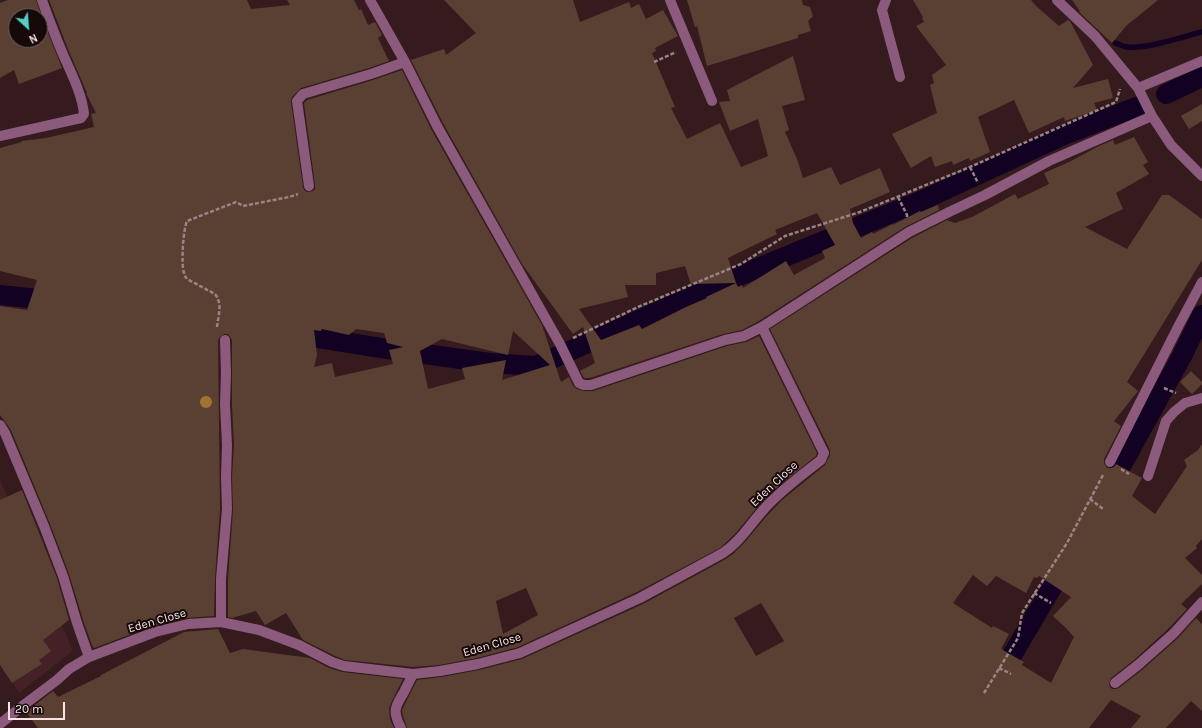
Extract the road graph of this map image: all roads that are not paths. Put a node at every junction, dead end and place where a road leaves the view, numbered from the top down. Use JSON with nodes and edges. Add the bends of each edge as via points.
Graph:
{"nodes":[{"id":1,"x":42,"y":0,"type":"edge"},
{"id":2,"x":370,"y":0,"type":"edge"},
{"id":3,"x":670,"y":0,"type":"edge"},
{"id":4,"x":886,"y":0,"type":"edge"},
{"id":5,"x":1057,"y":0,"type":"edge"},
{"id":6,"x":1202,"y":61,"type":"edge"},
{"id":7,"x":405,"y":62,"type":"junction"},
{"id":8,"x":900,"y":77,"type":"dead end"},
{"id":9,"x":1138,"y":88,"type":"junction"},
{"id":10,"x":712,"y":101,"type":"dead end"},
{"id":11,"x":1152,"y":116,"type":"junction"},
{"id":12,"x":0,"y":136,"type":"edge"},
{"id":13,"x":1202,"y":176,"type":"edge"},
{"id":14,"x":309,"y":186,"type":"road end"},
{"id":15,"x":1202,"y":282,"type":"edge"},
{"id":16,"x":762,"y":326,"type":"junction"},
{"id":17,"x":225,"y":340,"type":"dead end"},
{"id":18,"x":1202,"y":398,"type":"edge"},
{"id":19,"x":0,"y":425,"type":"edge"},
{"id":20,"x":1110,"y":462,"type":"road end"},
{"id":21,"x":1148,"y":476,"type":"dead end"},
{"id":22,"x":1200,"y":609,"type":"edge"},
{"id":23,"x":221,"y":622,"type":"junction"},
{"id":24,"x":89,"y":657,"type":"junction"},
{"id":25,"x":413,"y":674,"type":"junction"},
{"id":26,"x":1116,"y":683,"type":"dead end"},
{"id":27,"x":0,"y":724,"type":"edge"},
{"id":28,"x":401,"y":728,"type":"edge"}],
"edges":[{"from":1,"to":12,"type":"street","via":[[74,80],[84,114],[81,118]]},
{"from":2,"to":7,"type":"street"},
{"from":3,"to":10,"type":"street"},
{"from":4,"to":8,"type":"street","via":[[882,10]]},
{"from":5,"to":9,"type":"street","via":[[1095,36]]},
{"from":6,"to":9,"type":"street"},
{"from":7,"to":14,"type":"street","via":[[300,97],[297,101]]},
{"from":7,"to":16,"type":"street","via":[[437,126],[570,362],[579,383],[592,385],[725,340],[744,336]]},
{"from":9,"to":11,"type":"street"},
{"from":11,"to":13,"type":"street","via":[[1171,145]]},
{"from":11,"to":16,"type":"street","via":[[1049,161],[909,232]]},
{"from":15,"to":20,"type":"street"},
{"from":16,"to":25,"type":"street","name":"Eden Close","via":[[824,453],[821,460],[764,508],[734,546],[640,598],[520,653],[478,664]]},
{"from":17,"to":23,"type":"street","via":[[227,509],[221,579]]},
{"from":18,"to":21,"type":"street","via":[[1185,403],[1166,421]]},
{"from":19,"to":24,"type":"street","via":[[64,576]]},
{"from":22,"to":26,"type":"street"},
{"from":23,"to":24,"type":"street","name":"Eden Close","via":[[188,624],[155,632]]},
{"from":23,"to":25,"type":"street","name":"Eden Close","via":[[259,630],[344,666]]},
{"from":24,"to":27,"type":"street","name":"Eden Close","via":[[69,669]]},
{"from":25,"to":28,"type":"street","via":[[396,706],[395,715]]}]}
